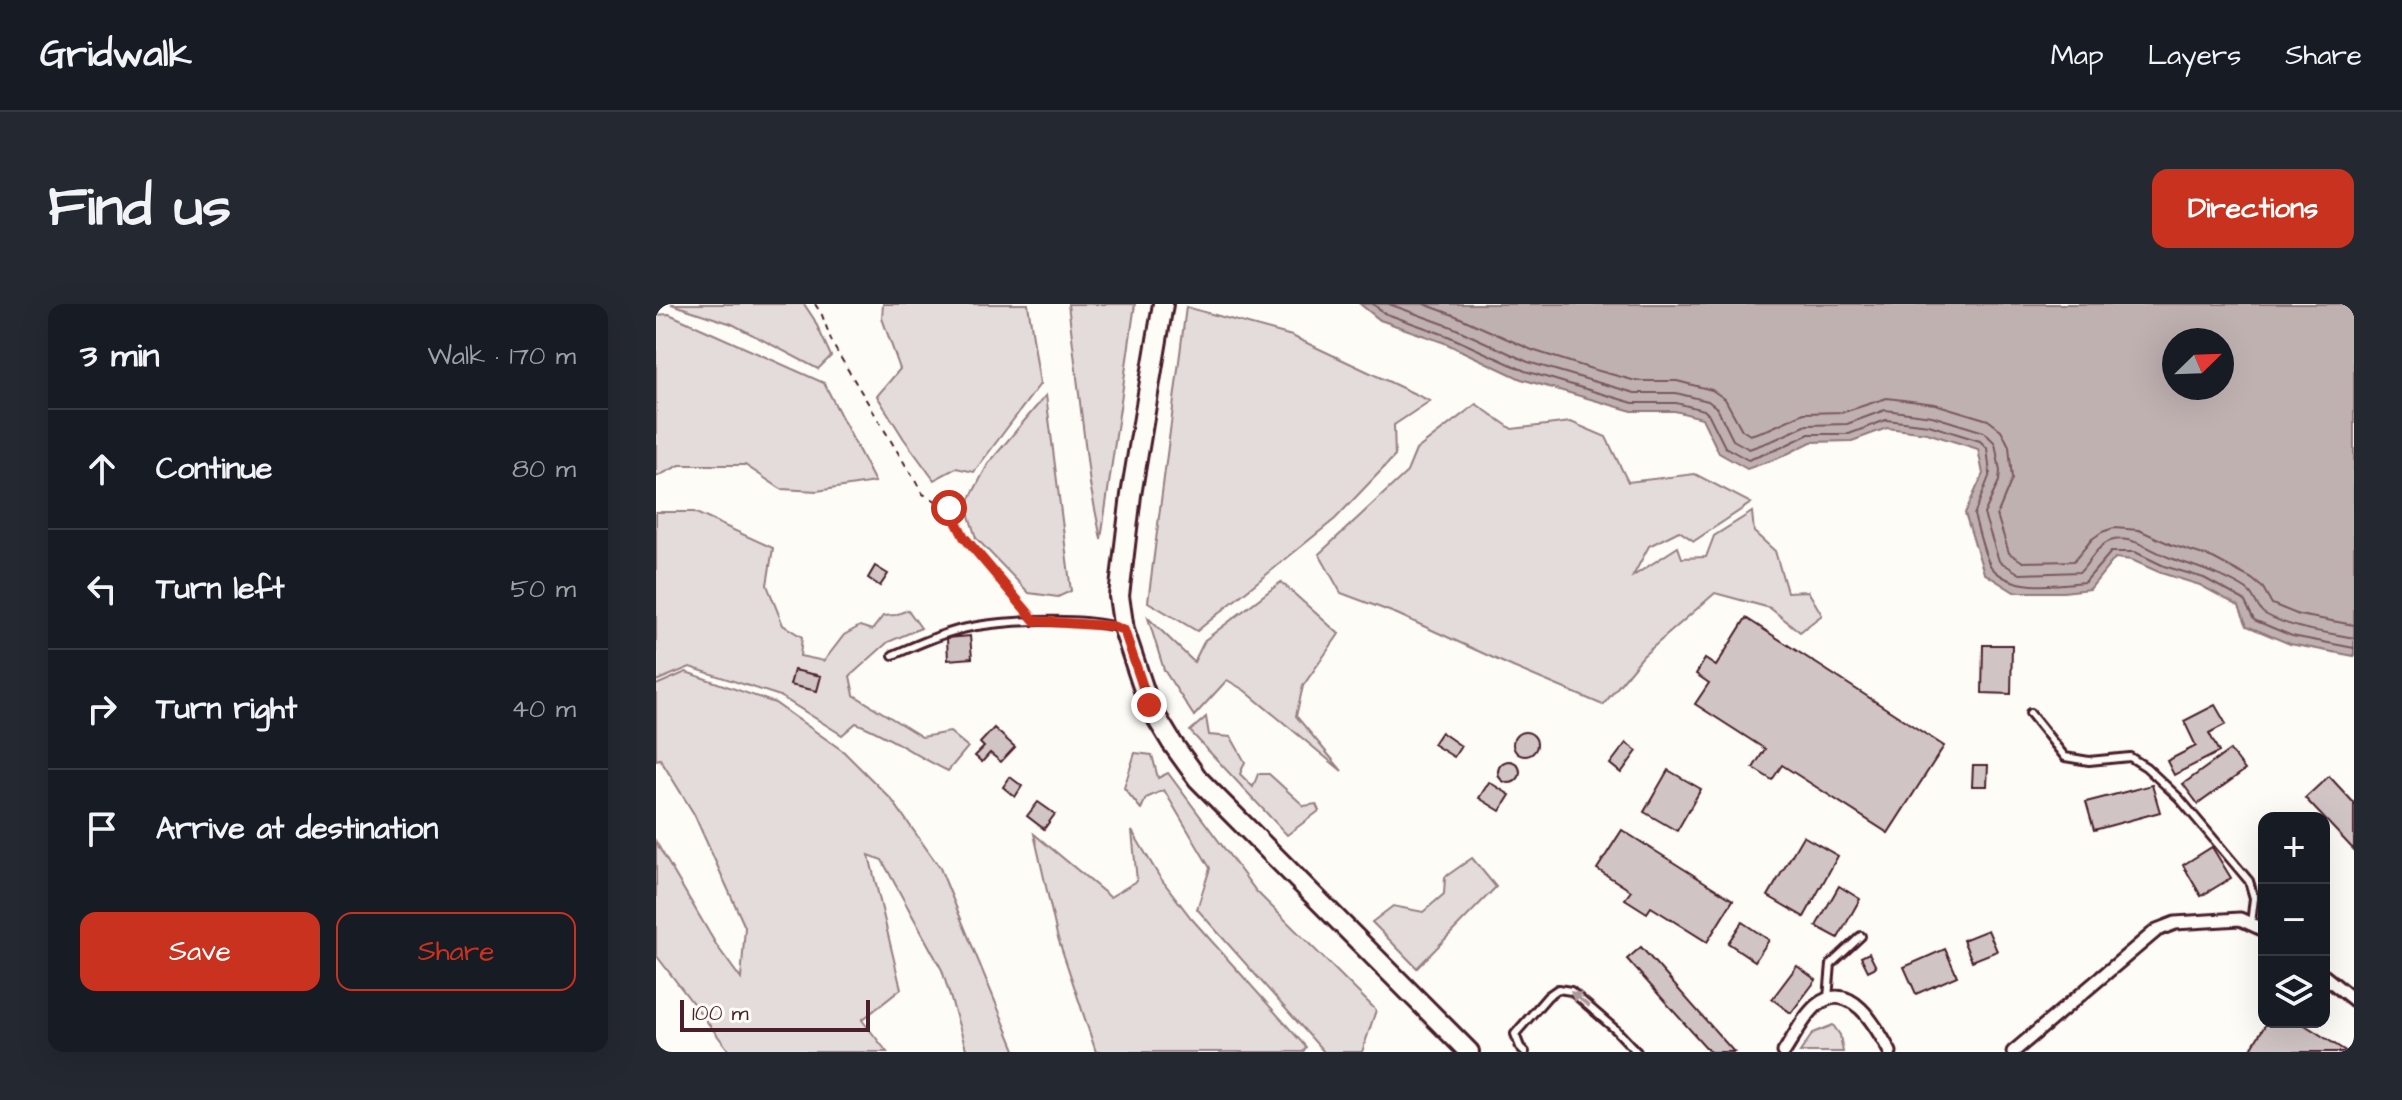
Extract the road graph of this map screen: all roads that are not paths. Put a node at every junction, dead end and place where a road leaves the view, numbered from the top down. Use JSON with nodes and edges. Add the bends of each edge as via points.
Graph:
{"nodes":[{"id":1,"x":1163,"y":304,"type":"edge"},
{"id":2,"x":1124,"y":630,"type":"junction"},
{"id":3,"x":893,"y":655,"type":"dead end"},
{"id":4,"x":2030,"y":713,"type":"dead end"},
{"id":5,"x":2251,"y":924,"type":"junction"},
{"id":6,"x":2258,"y":927,"type":"edge"},
{"id":7,"x":1861,"y":936,"type":"dead end"},
{"id":8,"x":2330,"y":981,"type":"edge"},
{"id":9,"x":1828,"y":998,"type":"junction"},
{"id":10,"x":2354,"y":1000,"type":"edge"},
{"id":11,"x":1469,"y":1052,"type":"edge"},
{"id":12,"x":1525,"y":1052,"type":"edge"},
{"id":13,"x":1637,"y":1052,"type":"edge"},
{"id":14,"x":1784,"y":1052,"type":"edge"},
{"id":15,"x":1890,"y":1052,"type":"edge"},
{"id":16,"x":2013,"y":1052,"type":"edge"}],
"edges":[{"from":1,"to":2,"type":"main road","via":[[1124,554],[1119,596]]},
{"from":2,"to":3,"type":"lane","via":[[1035,621],[991,624],[951,632]]},
{"from":2,"to":11,"type":"main road","via":[[1149,705],[1198,779]]},
{"from":4,"to":5,"type":"lane","via":[[2065,757],[2130,757],[2179,798],[2249,881],[2254,898]]},
{"from":5,"to":6,"type":"street"},
{"from":5,"to":16,"type":"street","via":[[2240,919],[2175,923],[2157,930]]},
{"from":7,"to":9,"type":"lane","via":[[1831,964]]},
{"from":8,"to":10,"type":"street"},
{"from":9,"to":14,"type":"street","via":[[1807,1015]]},
{"from":9,"to":15,"type":"street","via":[[1840,997],[1863,1010]]},
{"from":13,"to":12,"type":"lane","one_way":true,"via":[[1571,991],[1558,989],[1515,1034]]}]}
